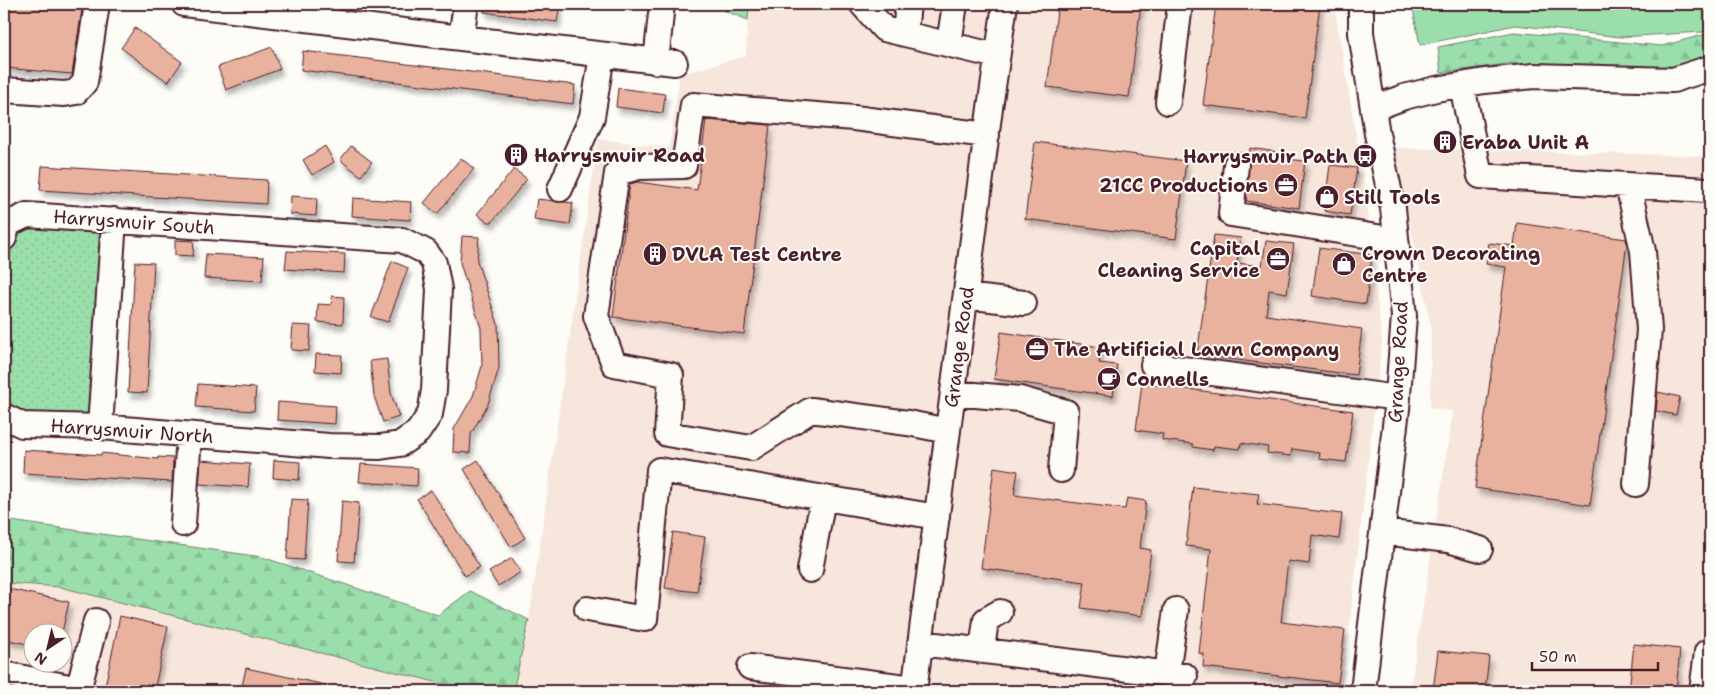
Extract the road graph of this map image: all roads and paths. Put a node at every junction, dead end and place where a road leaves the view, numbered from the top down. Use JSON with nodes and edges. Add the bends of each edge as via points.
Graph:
{"nodes":[{"id":1,"x":98,"y":4,"type":"edge"},
{"id":2,"x":184,"y":4,"type":"edge"},
{"id":3,"x":466,"y":4,"type":"edge"},
{"id":4,"x":662,"y":4,"type":"edge"},
{"id":5,"x":862,"y":4,"type":"edge"},
{"id":6,"x":908,"y":4,"type":"edge"},
{"id":7,"x":1005,"y":4,"type":"edge"},
{"id":8,"x":1180,"y":4,"type":"edge"},
{"id":9,"x":1349,"y":4,"type":"edge"},
{"id":10,"x":1361,"y":4,"type":"edge"},
{"id":11,"x":270,"y":9,"type":"edge"},
{"id":12,"x":963,"y":9,"type":"edge"},
{"id":13,"x":1361,"y":33,"type":"junction"},
{"id":14,"x":905,"y":34,"type":"junction"},
{"id":15,"x":461,"y":38,"type":"junction"},
{"id":16,"x":949,"y":44,"type":"junction"},
{"id":17,"x":602,"y":55,"type":"junction"},
{"id":18,"x":997,"y":56,"type":"junction"},
{"id":19,"x":1710,"y":68,"type":"edge"},
{"id":20,"x":1462,"y":85,"type":"junction"},
{"id":21,"x":4,"y":90,"type":"edge"},
{"id":22,"x":1168,"y":102,"type":"dead end"},
{"id":23,"x":1374,"y":108,"type":"junction"},
{"id":24,"x":987,"y":135,"type":"junction"},
{"id":25,"x":1236,"y":165,"type":"dead end"},
{"id":26,"x":1628,"y":185,"type":"junction"},
{"id":27,"x":560,"y":189,"type":"dead end"},
{"id":28,"x":1707,"y":190,"type":"dead end"},
{"id":29,"x":114,"y":220,"type":"junction"},
{"id":30,"x":4,"y":238,"type":"edge"},
{"id":31,"x":1396,"y":240,"type":"junction"},
{"id":32,"x":966,"y":296,"type":"junction"},
{"id":33,"x":1024,"y":303,"type":"dead end"},
{"id":34,"x":1153,"y":365,"type":"dead end"},
{"id":35,"x":953,"y":393,"type":"junction"},
{"id":36,"x":1398,"y":398,"type":"junction"},
{"id":37,"x":4,"y":416,"type":"edge"},
{"id":38,"x":100,"y":427,"type":"junction"},
{"id":39,"x":948,"y":431,"type":"junction"},
{"id":40,"x":190,"y":434,"type":"junction"},
{"id":41,"x":263,"y":440,"type":"joint"},
{"id":42,"x":1061,"y":470,"type":"dead end"},
{"id":43,"x":1636,"y":484,"type":"dead end"},
{"id":44,"x":823,"y":498,"type":"junction"},
{"id":45,"x":936,"y":517,"type":"junction"},
{"id":46,"x":183,"y":524,"type":"dead end"},
{"id":47,"x":1383,"y":532,"type":"junction"},
{"id":48,"x":1480,"y":549,"type":"dead end"},
{"id":49,"x":810,"y":570,"type":"dead end"},
{"id":50,"x":587,"y":609,"type":"dead end"},
{"id":51,"x":1176,"y":610,"type":"dead end"},
{"id":52,"x":1000,"y":612,"type":"dead end"},
{"id":53,"x":96,"y":621,"type":"dead end"},
{"id":54,"x":920,"y":643,"type":"junction"},
{"id":55,"x":982,"y":650,"type":"junction"},
{"id":56,"x":1707,"y":652,"type":"dead end"},
{"id":57,"x":750,"y":667,"type":"dead end"},
{"id":58,"x":4,"y":674,"type":"edge"},
{"id":59,"x":914,"y":689,"type":"edge"},
{"id":60,"x":78,"y":690,"type":"edge"},
{"id":61,"x":1363,"y":691,"type":"edge"},
{"id":62,"x":1702,"y":691,"type":"edge"}],
"edges":[{"from":1,"to":21,"type":"street","via":[[85,82],[76,92]]},
{"from":2,"to":11,"type":"street"},
{"from":3,"to":15,"type":"street"},
{"from":4,"to":17,"type":"street","via":[[666,62]]},
{"from":5,"to":14,"type":"street","via":[[884,29]]},
{"from":6,"to":14,"type":"street"},
{"from":7,"to":18,"type":"street","name":"Grange Road"},
{"from":8,"to":22,"type":"street"},
{"from":9,"to":13,"type":"street","name":"Grange Road"},
{"from":10,"to":13,"type":"street","name":"Grange Road"},
{"from":11,"to":15,"type":"street"},
{"from":12,"to":16,"type":"street"},
{"from":13,"to":23,"type":"street","name":"Grange Road"},
{"from":14,"to":16,"type":"street"},
{"from":15,"to":17,"type":"street"},
{"from":16,"to":18,"type":"street"},
{"from":17,"to":27,"type":"street","via":[[592,117]]},
{"from":18,"to":24,"type":"street","name":"Grange Road"},
{"from":19,"to":20,"type":"street","via":[[1673,80],[1534,76]]},
{"from":20,"to":23,"type":"street","via":[[1404,97]]},
{"from":20,"to":26,"type":"street","via":[[1480,176]]},
{"from":23,"to":31,"type":"street","name":"Grange Road"},
{"from":24,"to":32,"type":"street","name":"Grange Road"},
{"from":24,"to":39,"type":"street","via":[[854,118],[693,104],[684,166],[639,167],[617,173],[596,316],[614,364],[671,376],[667,434],[751,448],[811,410]]},
{"from":25,"to":31,"type":"street","via":[[1231,214]]},
{"from":26,"to":28,"type":"street"},
{"from":26,"to":43,"type":"street","via":[[1643,251],[1649,330]]},
{"from":29,"to":30,"type":"street","name":"Harrysmuir South","via":[[27,215],[8,224]]},
{"from":29,"to":38,"type":"street"},
{"from":29,"to":41,"type":"street","name":"Harrysmuir South","via":[[402,240],[426,252],[434,263],[439,289],[434,390],[430,414],[418,432],[400,444],[380,447]]},
{"from":31,"to":36,"type":"street","name":"Grange Road","via":[[1404,316]]},
{"from":32,"to":33,"type":"street"},
{"from":32,"to":35,"type":"street","name":"Grange Road"},
{"from":34,"to":36,"type":"street"},
{"from":35,"to":39,"type":"street","name":"Grange Road"},
{"from":35,"to":42,"type":"street","via":[[1020,399],[1066,412]]},
{"from":36,"to":47,"type":"street","name":"Grange Road"},
{"from":37,"to":38,"type":"street","name":"Harrysmuir North","via":[[22,425]]},
{"from":38,"to":40,"type":"street","name":"Harrysmuir North"},
{"from":39,"to":45,"type":"street","name":"Grange Road"},
{"from":40,"to":41,"type":"street","name":"Harrysmuir North"},
{"from":40,"to":46,"type":"street"},
{"from":44,"to":45,"type":"street"},
{"from":44,"to":49,"type":"street"},
{"from":44,"to":50,"type":"street","via":[[660,470],[645,619]]},
{"from":45,"to":54,"type":"street","name":"Grange Road"},
{"from":47,"to":48,"type":"street","via":[[1448,540]]},
{"from":47,"to":61,"type":"street","name":"Grange Road"},
{"from":51,"to":55,"type":"street","via":[[1176,675]]},
{"from":52,"to":55,"type":"street","via":[[986,620]]},
{"from":53,"to":60,"type":"street"},
{"from":54,"to":55,"type":"street"},
{"from":54,"to":59,"type":"street","name":"Grange Road"},
{"from":56,"to":62,"type":"street"},
{"from":57,"to":59,"type":"street"},
{"from":58,"to":60,"type":"street"}]}
